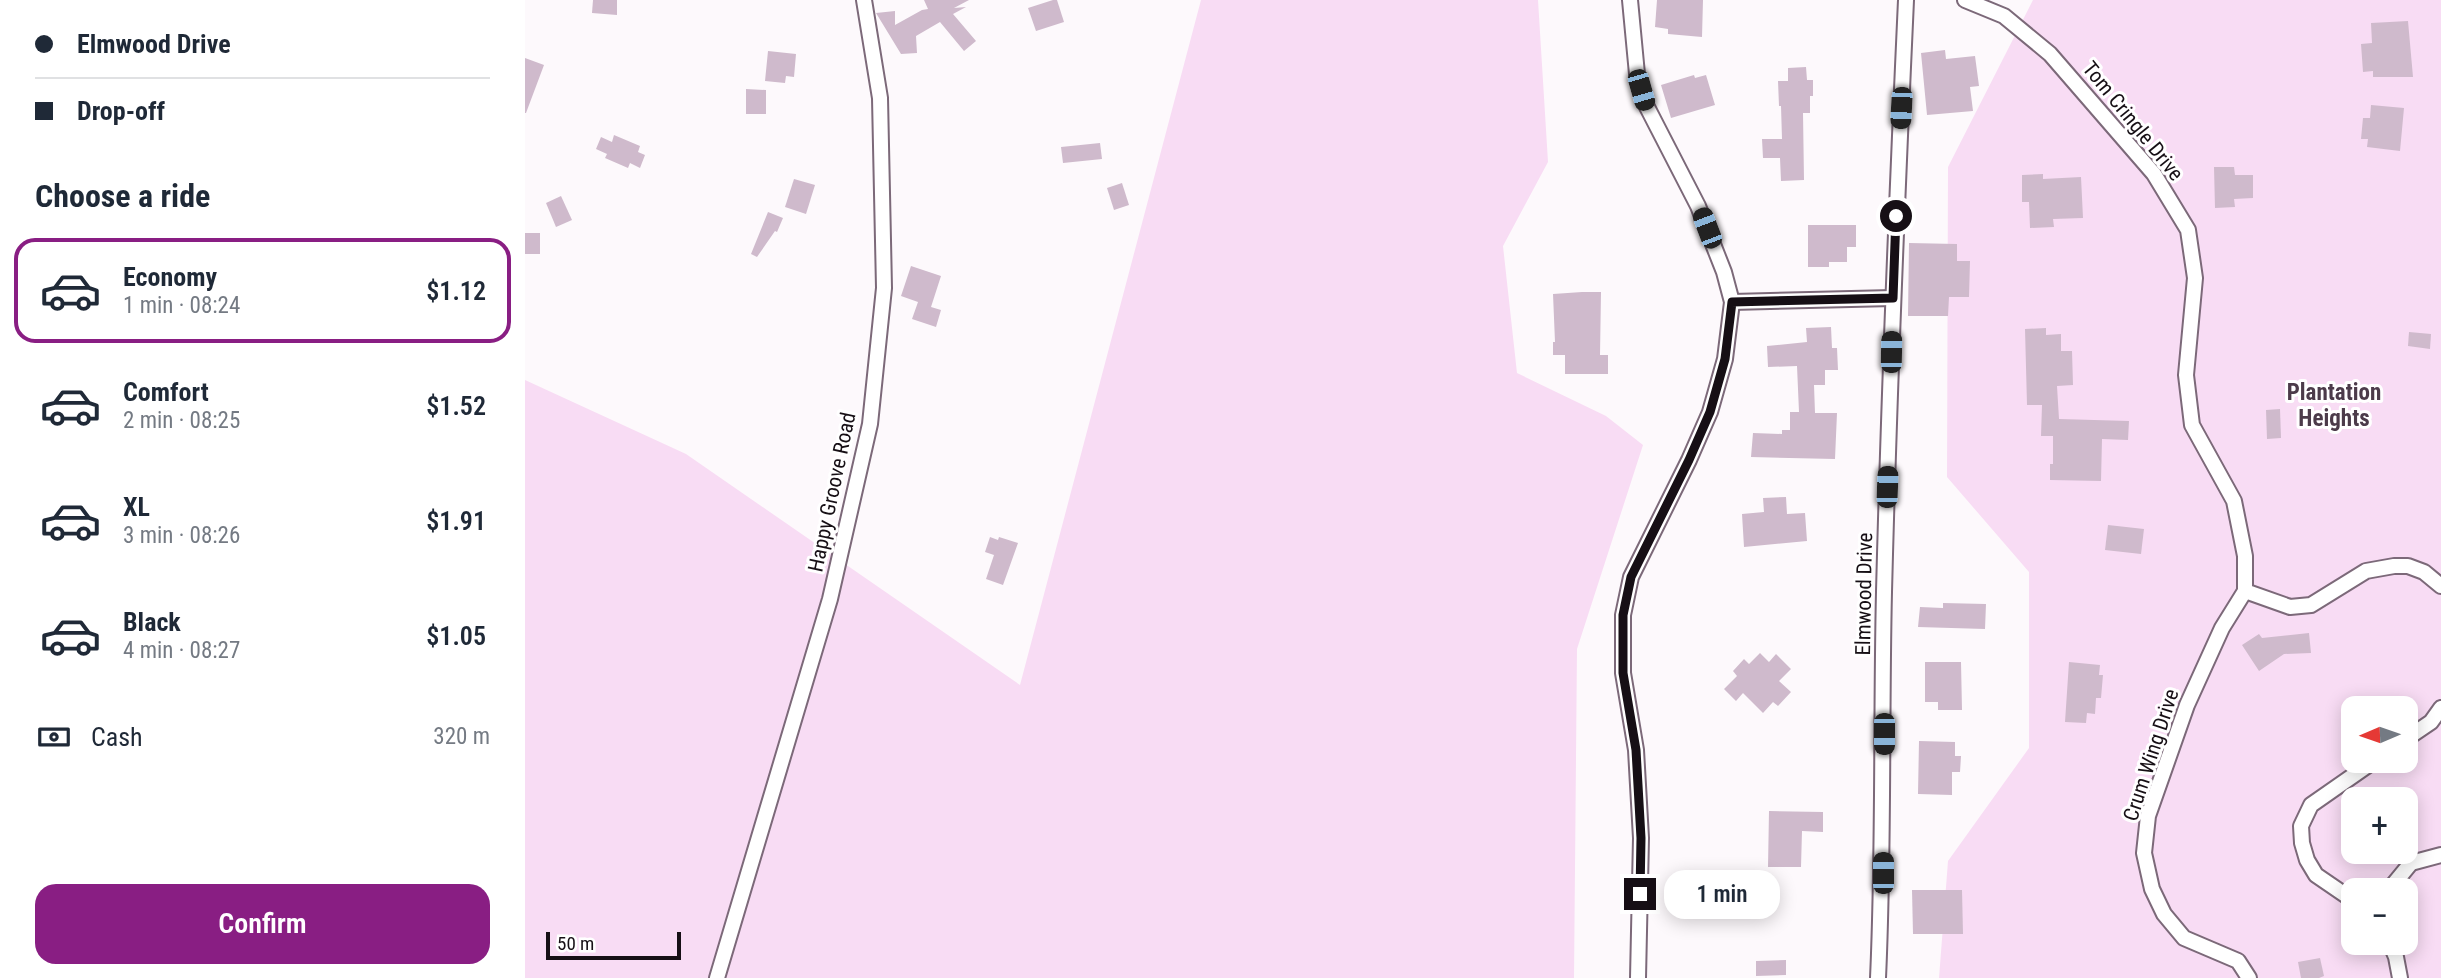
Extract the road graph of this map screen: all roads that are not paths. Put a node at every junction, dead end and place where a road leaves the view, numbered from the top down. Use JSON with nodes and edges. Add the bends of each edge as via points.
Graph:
{"nodes":[{"id":1,"x":864,"y":0,"type":"edge"},
{"id":2,"x":1630,"y":0,"type":"edge"},
{"id":3,"x":1906,"y":0,"type":"edge"},
{"id":4,"x":1965,"y":0,"type":"edge"},
{"id":5,"x":1893,"y":298,"type":"junction"},
{"id":6,"x":1732,"y":302,"type":"junction"},
{"id":7,"x":2441,"y":586,"type":"edge"},
{"id":8,"x":2245,"y":591,"type":"junction"},
{"id":9,"x":2441,"y":708,"type":"edge"},
{"id":10,"x":2419,"y":730,"type":"edge"},
{"id":11,"x":2355,"y":774,"type":"edge"},
{"id":12,"x":2441,"y":855,"type":"edge"},
{"id":13,"x":2399,"y":878,"type":"edge"},
{"id":14,"x":2341,"y":892,"type":"edge"},
{"id":15,"x":2395,"y":955,"type":"edge"},
{"id":16,"x":717,"y":978,"type":"edge"},
{"id":17,"x":1638,"y":978,"type":"edge"},
{"id":18,"x":1878,"y":978,"type":"edge"},
{"id":19,"x":2249,"y":978,"type":"edge"},
{"id":20,"x":2400,"y":978,"type":"edge"}],
"edges":[{"from":1,"to":16,"type":"street","name":"Happy Groove Road","via":[[880,98],[884,288],[870,425],[830,599]]},
{"from":2,"to":6,"type":"street","via":[[1637,74],[1646,105],[1698,206]]},
{"from":3,"to":5,"type":"street","name":"Elmwood Drive"},
{"from":4,"to":8,"type":"street","name":"Tom Cringle Drive","via":[[2004,16],[2050,54],[2154,174],[2188,230],[2195,278],[2186,375],[2192,425],[2234,500],[2245,556]]},
{"from":5,"to":6,"type":"street"},
{"from":5,"to":18,"type":"street","name":"Elmwood Drive"},
{"from":6,"to":17,"type":"street","via":[[1725,359],[1710,412],[1631,577],[1623,615],[1623,673],[1636,750],[1641,838]]},
{"from":7,"to":8,"type":"street","via":[[2424,572],[2394,566],[2366,571],[2311,606],[2290,607]]},
{"from":8,"to":19,"type":"street","name":"Crum Wing Drive","via":[[2187,705],[2148,816],[2144,853],[2152,889],[2164,914],[2184,938],[2238,961]]},
{"from":9,"to":10,"type":"street"},
{"from":11,"to":14,"type":"street","via":[[2311,805],[2301,826],[2307,860],[2316,875]]},
{"from":12,"to":13,"type":"street","via":[[2411,863]]},
{"from":15,"to":20,"type":"street"}]}
